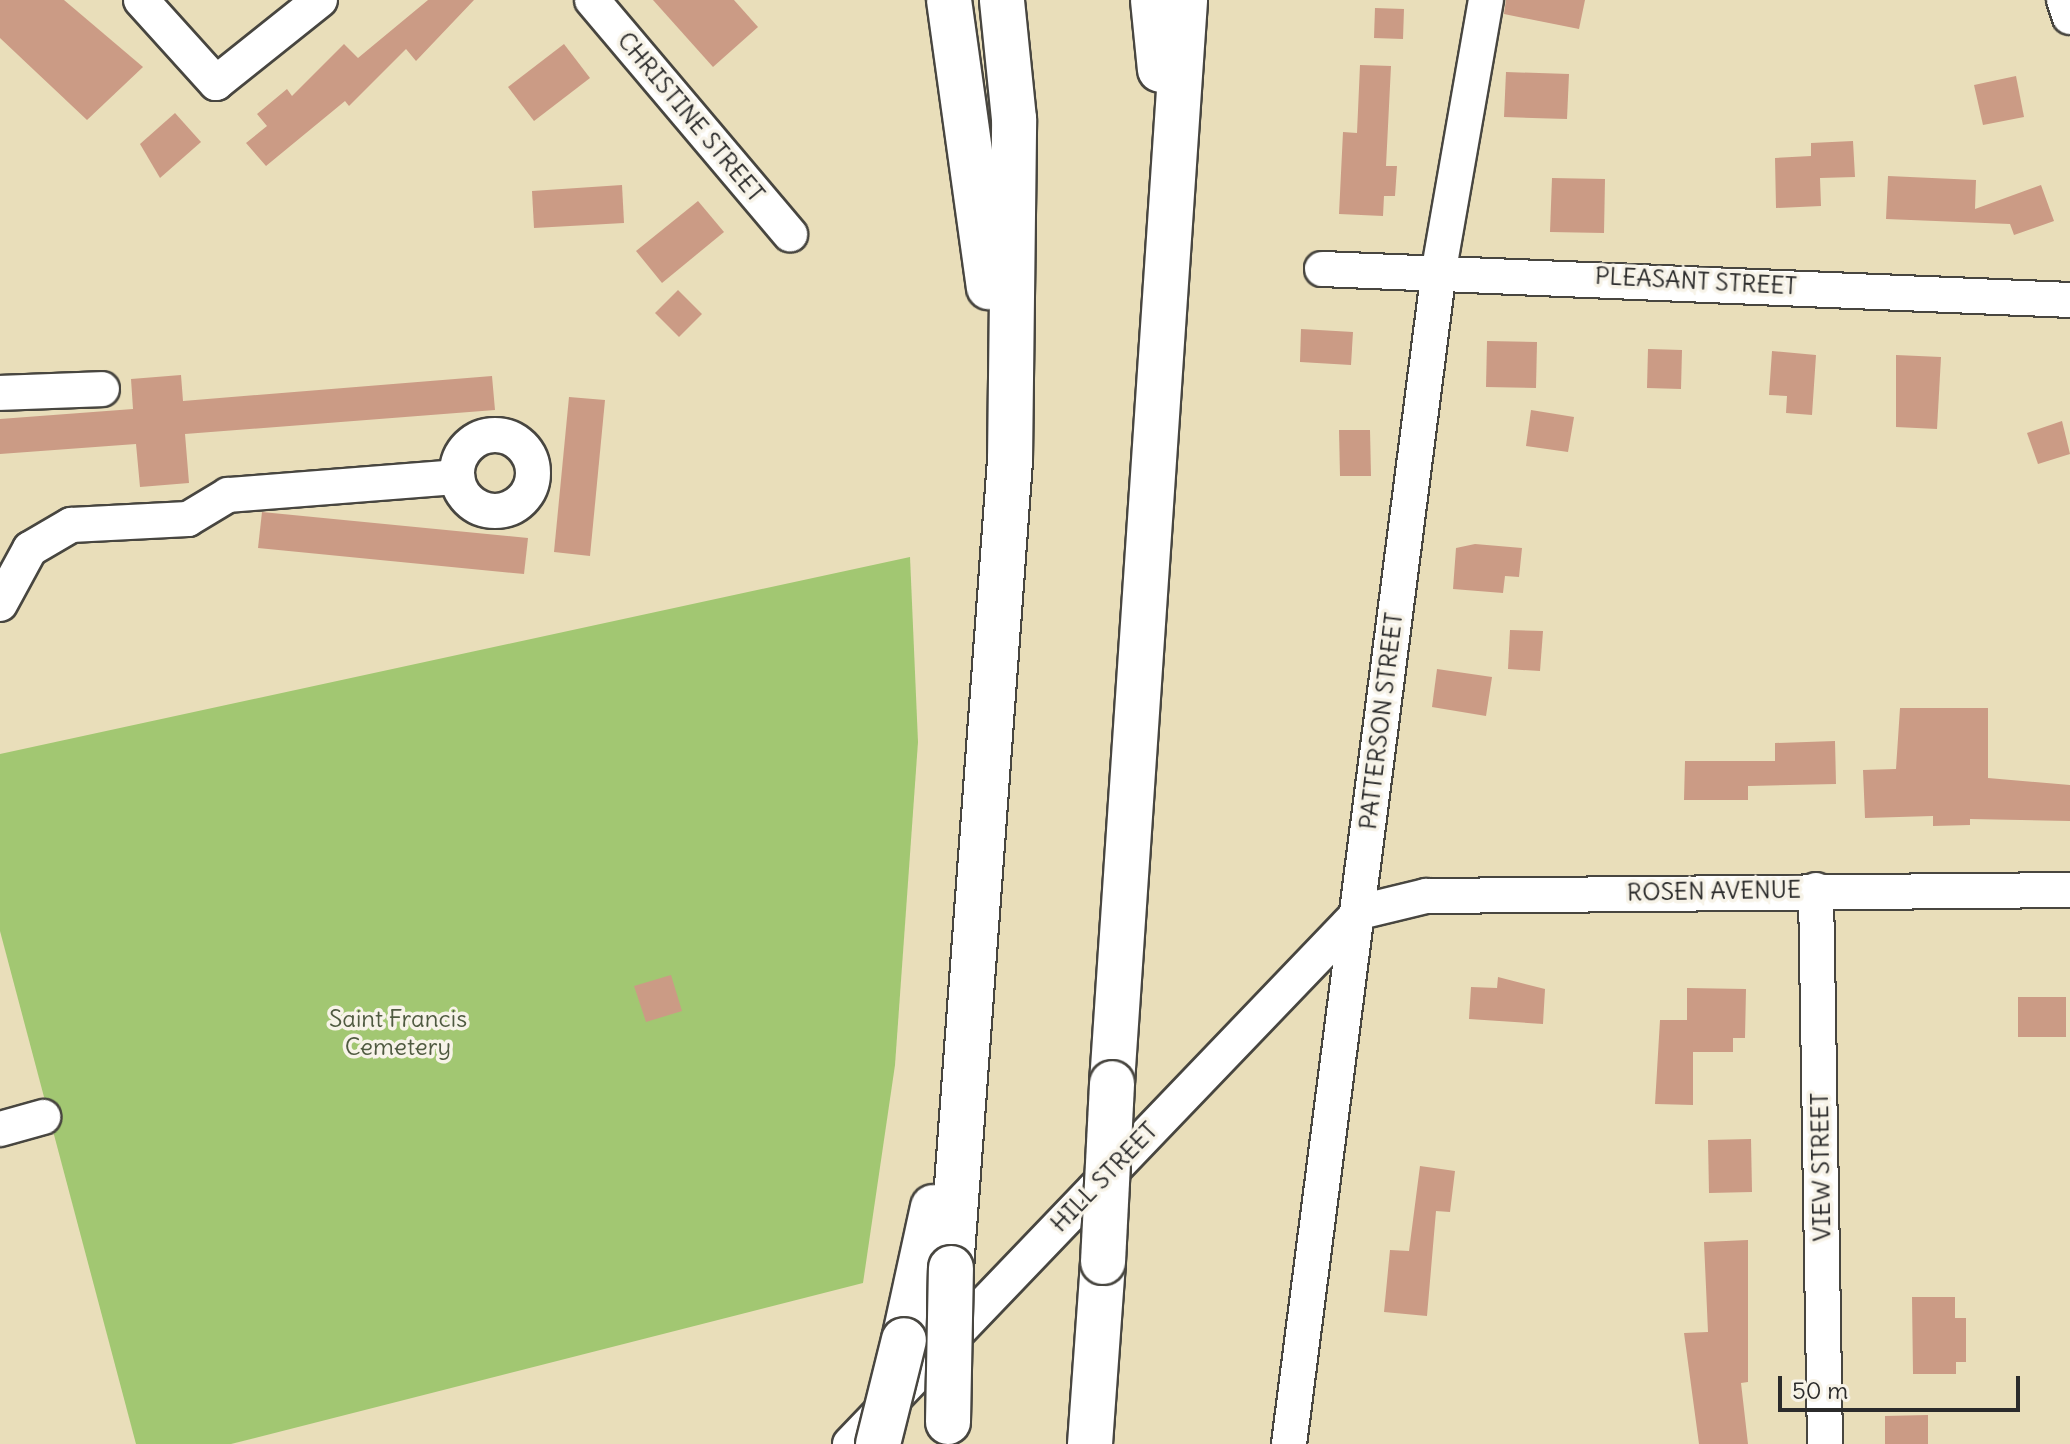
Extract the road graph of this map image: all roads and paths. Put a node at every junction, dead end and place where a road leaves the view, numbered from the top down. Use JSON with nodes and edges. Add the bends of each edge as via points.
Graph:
{"nodes":[{"id":1,"x":141,"y":0,"type":"edge"},
{"id":2,"x":320,"y":0,"type":"edge"},
{"id":3,"x":592,"y":0,"type":"edge"},
{"id":4,"x":949,"y":0,"type":"edge"},
{"id":5,"x":1002,"y":0,"type":"edge"},
{"id":6,"x":1153,"y":0,"type":"edge"},
{"id":7,"x":1185,"y":0,"type":"edge"},
{"id":8,"x":1486,"y":0,"type":"edge"},
{"id":9,"x":2064,"y":0,"type":"edge"},
{"id":10,"x":2070,"y":17,"type":"edge"},
{"id":11,"x":1175,"y":219,"type":"junction"},
{"id":12,"x":790,"y":234,"type":"dead end"},
{"id":13,"x":1322,"y":269,"type":"dead end"},
{"id":14,"x":1439,"y":269,"type":"junction"},
{"id":15,"x":2070,"y":300,"type":"edge"},
{"id":16,"x":102,"y":389,"type":"dead end"},
{"id":17,"x":0,"y":393,"type":"edge"},
{"id":18,"x":1010,"y":460,"type":"junction"},
{"id":19,"x":457,"y":477,"type":"dead end"},
{"id":20,"x":0,"y":604,"type":"edge"},
{"id":21,"x":1816,"y":890,"type":"junction"},
{"id":22,"x":2070,"y":890,"type":"edge"},
{"id":23,"x":1360,"y":912,"type":"junction"},
{"id":24,"x":962,"y":1076,"type":"junction"},
{"id":25,"x":43,"y":1117,"type":"dead end"},
{"id":26,"x":0,"y":1129,"type":"edge"},
{"id":27,"x":948,"y":1433,"type":"edge"},
{"id":28,"x":850,"y":1444,"type":"edge"},
{"id":29,"x":878,"y":1444,"type":"edge"},
{"id":30,"x":1090,"y":1444,"type":"edge"},
{"id":31,"x":1289,"y":1444,"type":"edge"},
{"id":32,"x":1825,"y":1444,"type":"edge"}],
"edges":[{"from":1,"to":2,"type":"street","via":[[216,83]]},
{"from":3,"to":12,"type":"street","name":"CHRISTINE STREET"},
{"from":4,"to":18,"type":"highway"},
{"from":5,"to":18,"type":"highway","via":[[1014,119]]},
{"from":6,"to":11,"type":"highway"},
{"from":7,"to":11,"type":"highway"},
{"from":8,"to":14,"type":"street","name":"PATTERSON STREET"},
{"from":9,"to":10,"type":"street"},
{"from":11,"to":30,"type":"highway","bridge":true},
{"from":13,"to":14,"type":"street","name":"PLEASANT STREET"},
{"from":14,"to":15,"type":"street","name":"PLEASANT STREET"},
{"from":14,"to":23,"type":"street","name":"PATTERSON STREET"},
{"from":16,"to":17,"type":"street"},
{"from":18,"to":24,"type":"highway"},
{"from":19,"to":20,"type":"street","via":[[228,495],[188,519],[71,525],[30,549]]},
{"from":21,"to":22,"type":"street","name":"ROSEN AVENUE"},
{"from":21,"to":23,"type":"street","name":"ROSEN AVENUE","via":[[1426,896]]},
{"from":21,"to":32,"type":"street","name":"VIEW STREET"},
{"from":23,"to":28,"type":"street","name":"HILL STREET"},
{"from":23,"to":31,"type":"street","name":"PATTERSON STREET"},
{"from":24,"to":27,"type":"highway","bridge":true},
{"from":24,"to":29,"type":"highway","bridge":true},
{"from":25,"to":26,"type":"street"}]}
